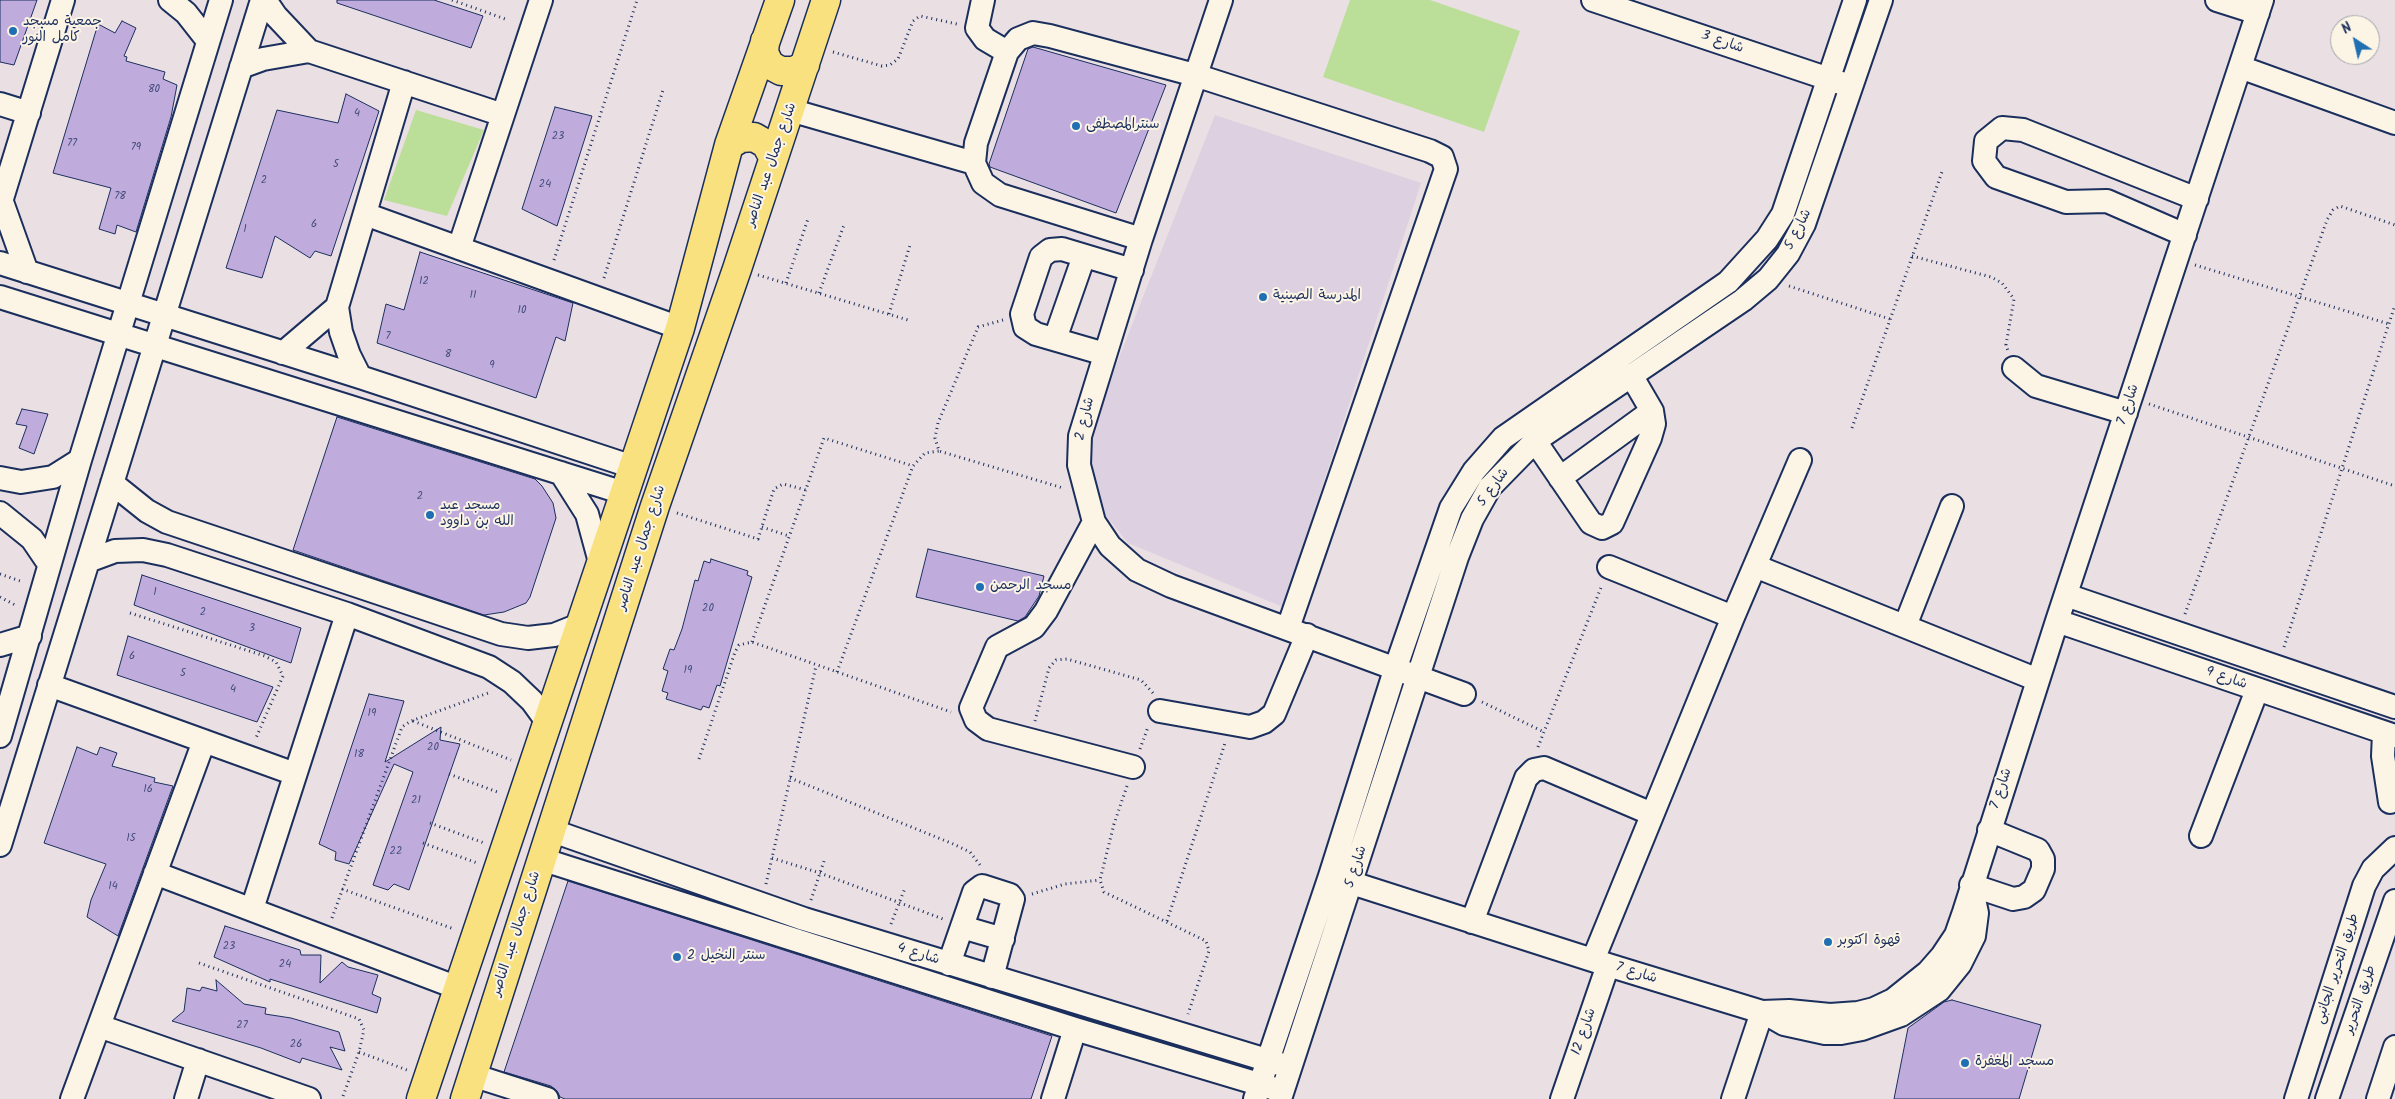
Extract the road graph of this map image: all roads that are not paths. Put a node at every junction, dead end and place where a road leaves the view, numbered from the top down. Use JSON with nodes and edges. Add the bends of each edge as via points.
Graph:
{"nodes":[{"id":1,"x":63,"y":0,"type":"edge"},
{"id":2,"x":170,"y":0,"type":"edge"},
{"id":3,"x":221,"y":0,"type":"edge"},
{"id":4,"x":263,"y":0,"type":"edge"},
{"id":5,"x":541,"y":0,"type":"edge"},
{"id":6,"x":780,"y":0,"type":"edge"},
{"id":7,"x":826,"y":0,"type":"edge"},
{"id":8,"x":982,"y":0,"type":"edge"},
{"id":9,"x":1221,"y":0,"type":"edge"},
{"id":10,"x":1593,"y":0,"type":"edge"},
{"id":11,"x":1855,"y":0,"type":"edge"},
{"id":12,"x":1881,"y":0,"type":"edge"},
{"id":13,"x":2217,"y":0,"type":"edge"},
{"id":14,"x":1620,"y":4,"type":"edge"},
{"id":15,"x":2260,"y":7,"type":"edge"},
{"id":16,"x":208,"y":41,"type":"junction"},
{"id":17,"x":765,"y":41,"type":"junction"},
{"id":18,"x":309,"y":50,"type":"junction"},
{"id":19,"x":1008,"y":52,"type":"junction"},
{"id":20,"x":808,"y":56,"type":"junction"},
{"id":21,"x":242,"y":67,"type":"junction"},
{"id":22,"x":2240,"y":67,"type":"junction"},
{"id":23,"x":1195,"y":75,"type":"junction"},
{"id":24,"x":1829,"y":80,"type":"junction"},
{"id":25,"x":404,"y":82,"type":"junction"},
{"id":26,"x":1852,"y":87,"type":"junction"},
{"id":27,"x":0,"y":104,"type":"edge"},
{"id":28,"x":790,"y":110,"type":"junction"},
{"id":29,"x":29,"y":113,"type":"junction"},
{"id":30,"x":503,"y":116,"type":"junction"},
{"id":31,"x":2395,"y":123,"type":"edge"},
{"id":32,"x":729,"y":145,"type":"junction"},
{"id":33,"x":773,"y":157,"type":"junction"},
{"id":34,"x":974,"y":163,"type":"junction"},
{"id":35,"x":2197,"y":199,"type":"junction"},
{"id":36,"x":1,"y":204,"type":"edge"},
{"id":37,"x":365,"y":214,"type":"junction"},
{"id":38,"x":2185,"y":235,"type":"junction"},
{"id":39,"x":1141,"y":239,"type":"junction"},
{"id":40,"x":459,"y":248,"type":"junction"},
{"id":41,"x":1084,"y":256,"type":"junction"},
{"id":42,"x":0,"y":263,"type":"edge"},
{"id":43,"x":1132,"y":270,"type":"junction"},
{"id":44,"x":27,"y":272,"type":"junction"},
{"id":45,"x":0,"y":297,"type":"edge"},
{"id":46,"x":128,"y":304,"type":"junction"},
{"id":47,"x":337,"y":307,"type":"junction"},
{"id":48,"x":165,"y":315,"type":"junction"},
{"id":49,"x":680,"y":328,"type":"junction"},
{"id":50,"x":119,"y":334,"type":"junction"},
{"id":51,"x":1055,"y":339,"type":"junction"},
{"id":52,"x":156,"y":344,"type":"junction"},
{"id":53,"x":283,"y":353,"type":"junction"},
{"id":54,"x":1105,"y":354,"type":"junction"},
{"id":55,"x":2014,"y":368,"type":"road end"},
{"id":56,"x":1631,"y":375,"type":"junction"},
{"id":57,"x":360,"y":377,"type":"junction"},
{"id":58,"x":2128,"y":406,"type":"junction"},
{"id":59,"x":1652,"y":411,"type":"junction"},
{"id":60,"x":1535,"y":441,"type":"junction"},
{"id":61,"x":80,"y":460,"type":"junction"},
{"id":62,"x":1800,"y":460,"type":"dead end"},
{"id":63,"x":633,"y":467,"type":"junction"},
{"id":64,"x":561,"y":472,"type":"junction"},
{"id":65,"x":0,"y":478,"type":"edge"},
{"id":66,"x":1560,"y":478,"type":"junction"},
{"id":67,"x":112,"y":483,"type":"junction"},
{"id":68,"x":624,"y":493,"type":"junction"},
{"id":69,"x":1952,"y":506,"type":"dead end"},
{"id":70,"x":0,"y":513,"type":"edge"},
{"id":71,"x":1094,"y":522,"type":"junction"},
{"id":72,"x":88,"y":561,"type":"junction"},
{"id":73,"x":600,"y":562,"type":"junction"},
{"id":74,"x":50,"y":564,"type":"junction"},
{"id":75,"x":1754,"y":566,"type":"junction"},
{"id":76,"x":1609,"y":567,"type":"road end"},
{"id":77,"x":2066,"y":595,"type":"junction"},
{"id":78,"x":347,"y":614,"type":"junction"},
{"id":79,"x":1733,"y":617,"type":"junction"},
{"id":80,"x":2057,"y":621,"type":"junction"},
{"id":81,"x":579,"y":625,"type":"junction"},
{"id":82,"x":1905,"y":626,"type":"junction"},
{"id":83,"x":1298,"y":632,"type":"junction"},
{"id":84,"x":502,"y":634,"type":"junction"},
{"id":85,"x":30,"y":636,"type":"junction"},
{"id":86,"x":0,"y":644,"type":"edge"},
{"id":87,"x":488,"y":667,"type":"junction"},
{"id":88,"x":1396,"y":667,"type":"junction"},
{"id":89,"x":1418,"y":675,"type":"junction"},
{"id":90,"x":2038,"y":680,"type":"junction"},
{"id":91,"x":49,"y":685,"type":"junction"},
{"id":92,"x":2257,"y":690,"type":"junction"},
{"id":93,"x":1464,"y":694,"type":"road end"},
{"id":94,"x":2395,"y":707,"type":"edge"},
{"id":95,"x":3,"y":711,"type":"edge"},
{"id":96,"x":1160,"y":711,"type":"road end"},
{"id":97,"x":548,"y":723,"type":"junction"},
{"id":98,"x":2390,"y":734,"type":"edge"},
{"id":99,"x":0,"y":736,"type":"edge"},
{"id":100,"x":204,"y":741,"type":"junction"},
{"id":101,"x":1133,"y":767,"type":"road end"},
{"id":102,"x":295,"y":774,"type":"junction"},
{"id":103,"x":2390,"y":802,"type":"dead end"},
{"id":104,"x":1652,"y":814,"type":"junction"},
{"id":105,"x":550,"y":830,"type":"junction"},
{"id":106,"x":1989,"y":830,"type":"junction"},
{"id":107,"x":2201,"y":836,"type":"dead end"},
{"id":108,"x":0,"y":845,"type":"edge"},
{"id":109,"x":2395,"y":848,"type":"edge"},
{"id":110,"x":541,"y":859,"type":"junction"},
{"id":111,"x":155,"y":873,"type":"junction"},
{"id":112,"x":1330,"y":876,"type":"junction"},
{"id":113,"x":1352,"y":884,"type":"junction"},
{"id":114,"x":1971,"y":885,"type":"junction"},
{"id":115,"x":2395,"y":901,"type":"edge"},
{"id":116,"x":252,"y":909,"type":"junction"},
{"id":117,"x":1472,"y":922,"type":"junction"},
{"id":118,"x":962,"y":926,"type":"junction"},
{"id":119,"x":1003,"y":939,"type":"junction"},
{"id":120,"x":1601,"y":963,"type":"junction"},
{"id":121,"x":948,"y":964,"type":"junction"},
{"id":122,"x":992,"y":977,"type":"junction"},
{"id":123,"x":458,"y":988,"type":"junction"},
{"id":124,"x":1762,"y":1012,"type":"junction"},
{"id":125,"x":99,"y":1026,"type":"junction"},
{"id":126,"x":1075,"y":1029,"type":"junction"},
{"id":127,"x":2395,"y":1047,"type":"edge"},
{"id":128,"x":198,"y":1060,"type":"junction"},
{"id":129,"x":1268,"y":1061,"type":"junction"},
{"id":130,"x":1291,"y":1067,"type":"junction"},
{"id":131,"x":468,"y":1087,"type":"edge"},
{"id":132,"x":425,"y":1088,"type":"edge"},
{"id":133,"x":498,"y":1092,"type":"edge"},
{"id":134,"x":1257,"y":1092,"type":"edge"},
{"id":135,"x":1281,"y":1095,"type":"edge"},
{"id":136,"x":72,"y":1099,"type":"edge"},
{"id":137,"x":186,"y":1099,"type":"edge"},
{"id":138,"x":308,"y":1099,"type":"edge"},
{"id":139,"x":547,"y":1099,"type":"edge"},
{"id":140,"x":1053,"y":1099,"type":"edge"},
{"id":141,"x":1562,"y":1099,"type":"edge"},
{"id":142,"x":1733,"y":1099,"type":"edge"},
{"id":143,"x":2296,"y":1099,"type":"edge"},
{"id":144,"x":2327,"y":1099,"type":"edge"},
{"id":145,"x":2378,"y":1099,"type":"edge"}],
"edges":[{"from":1,"to":29,"type":"street"},
{"from":2,"to":16,"type":"street"},
{"from":3,"to":16,"type":"street"},
{"from":4,"to":18,"type":"street"},
{"from":4,"to":21,"type":"street"},
{"from":5,"to":30,"type":"street"},
{"from":6,"to":17,"type":"main road"},
{"from":7,"to":20,"type":"main road","name":"شارع جمال عبد الناصر"},
{"from":8,"to":19,"type":"street","via":[[977,28],[985,39]]},
{"from":9,"to":23,"type":"street","name":"شارع 2"},
{"from":10,"to":14,"type":"street","name":"شارع 3"},
{"from":11,"to":24,"type":"street","name":"شارع 5"},
{"from":12,"to":26,"type":"street","name":"شارع 5"},
{"from":13,"to":15,"type":"street"},
{"from":14,"to":24,"type":"street","name":"شارع 3"},
{"from":15,"to":22,"type":"street","name":"شارع 7"},
{"from":16,"to":46,"type":"street"},
{"from":17,"to":20,"type":"main road","via":[[767,59],[781,71],[794,71]]},
{"from":17,"to":32,"type":"main road"},
{"from":18,"to":21,"type":"street","via":[[263,59]]},
{"from":18,"to":25,"type":"street"},
{"from":19,"to":23,"type":"street","via":[[1018,39],[1033,33]]},
{"from":19,"to":34,"type":"street","via":[[976,143]]},
{"from":20,"to":28,"type":"main road","name":"شارع جمال عبد الناصر"},
{"from":21,"to":48,"type":"street"},
{"from":22,"to":31,"type":"street"},
{"from":22,"to":35,"type":"street","name":"شارع 7"},
{"from":23,"to":39,"type":"street","name":"شارع 2"},
{"from":23,"to":83,"type":"street","via":[[1430,151],[1442,157],[1446,169]]},
{"from":24,"to":26,"type":"street","name":"شارع 3"},
{"from":24,"to":88,"type":"street","name":"شارع 5","via":[[1783,214],[1749,261],[1728,282],[1510,433],[1474,471],[1451,508]]},
{"from":25,"to":30,"type":"street"},
{"from":25,"to":37,"type":"street"},
{"from":26,"to":56,"type":"street","name":"شارع 5","via":[[1804,224],[1788,254],[1768,279],[1743,300]]},
{"from":27,"to":29,"type":"street"},
{"from":28,"to":33,"type":"main road","name":"شارع جمال عبد الناصر"},
{"from":28,"to":34,"type":"street"},
{"from":29,"to":36,"type":"street"},
{"from":30,"to":40,"type":"street"},
{"from":32,"to":33,"type":"main road","via":[[741,138],[754,137],[766,144]]},
{"from":32,"to":49,"type":"main road"},
{"from":33,"to":105,"type":"main road","name":"شارع جمال عبد الناصر"},
{"from":34,"to":39,"type":"street","via":[[983,183],[1000,195]]},
{"from":35,"to":38,"type":"street","name":"شارع 7"},
{"from":35,"to":38,"type":"street","via":[[2023,130],[2002,128],[1986,141],[1984,161],[1996,177],[2066,202],[2107,201]]},
{"from":36,"to":44,"type":"street"},
{"from":37,"to":40,"type":"street"},
{"from":37,"to":47,"type":"street"},
{"from":38,"to":58,"type":"street","name":"شارع 7"},
{"from":39,"to":43,"type":"street","name":"شارع 2"},
{"from":40,"to":49,"type":"street"},
{"from":41,"to":43,"type":"street"},
{"from":41,"to":51,"type":"street"},
{"from":41,"to":51,"type":"street","via":[[1062,249],[1050,250],[1041,258],[1022,314],[1025,327]]},
{"from":42,"to":44,"type":"street"},
{"from":43,"to":54,"type":"street","name":"شارع 2"},
{"from":44,"to":46,"type":"street"},
{"from":45,"to":50,"type":"street"},
{"from":46,"to":48,"type":"street"},
{"from":46,"to":50,"type":"street"},
{"from":47,"to":53,"type":"street"},
{"from":47,"to":57,"type":"street","via":[[346,348]]},
{"from":48,"to":52,"type":"street"},
{"from":48,"to":53,"type":"street"},
{"from":49,"to":63,"type":"main road"},
{"from":50,"to":52,"type":"street"},
{"from":50,"to":61,"type":"street"},
{"from":51,"to":54,"type":"street"},
{"from":52,"to":64,"type":"street"},
{"from":52,"to":67,"type":"street"},
{"from":53,"to":57,"type":"street"},
{"from":54,"to":71,"type":"street","name":"شارع 2","via":[[1080,436],[1079,465]]},
{"from":55,"to":58,"type":"street","via":[[2036,386]]},
{"from":56,"to":59,"type":"street"},
{"from":56,"to":60,"type":"street","name":"شارع 5"},
{"from":57,"to":63,"type":"street"},
{"from":58,"to":77,"type":"street","name":"شارع 7"},
{"from":59,"to":66,"type":"street"},
{"from":59,"to":66,"type":"street","via":[[1654,424],[1650,438],[1612,523],[1602,528],[1591,523]]},
{"from":60,"to":66,"type":"street"},
{"from":60,"to":89,"type":"street","name":"شارع 5","via":[[1490,487],[1472,518]]},
{"from":61,"to":65,"type":"street","via":[[53,476],[21,482]]},
{"from":61,"to":74,"type":"street"},
{"from":62,"to":75,"type":"street","name":"شارع 12"},
{"from":63,"to":68,"type":"main road"},
{"from":64,"to":68,"type":"street"},
{"from":64,"to":73,"type":"street","via":[[586,514]]},
{"from":67,"to":72,"type":"street"},
{"from":67,"to":84,"type":"street","via":[[166,522]]},
{"from":68,"to":73,"type":"main road"},
{"from":69,"to":82,"type":"street"},
{"from":70,"to":74,"type":"street","via":[[32,539]]},
{"from":71,"to":83,"type":"street","name":"شارع 2","via":[[1110,546],[1137,570],[1171,586]]},
{"from":71,"to":101,"type":"street","via":[[1034,627],[997,647],[971,708],[976,720],[988,729]]},
{"from":72,"to":78,"type":"street","via":[[115,552],[143,550],[168,555]]},
{"from":72,"to":91,"type":"street"},
{"from":73,"to":81,"type":"main road"},
{"from":74,"to":85,"type":"street"},
{"from":75,"to":79,"type":"street","name":"شارع 12"},
{"from":75,"to":82,"type":"street"},
{"from":76,"to":79,"type":"street"},
{"from":77,"to":80,"type":"street","name":"شارع 7"},
{"from":77,"to":94,"type":"street","name":"شارع 9"},
{"from":78,"to":87,"type":"street"},
{"from":78,"to":102,"type":"street"},
{"from":79,"to":104,"type":"street","name":"شارع 12"},
{"from":80,"to":90,"type":"street","name":"شارع 7"},
{"from":80,"to":92,"type":"street","name":"شارع 9"},
{"from":81,"to":84,"type":"street","via":[[554,634],[528,638]]},
{"from":81,"to":97,"type":"main road"},
{"from":82,"to":90,"type":"street"},
{"from":83,"to":88,"type":"street","name":"شارع 2"},
{"from":83,"to":96,"type":"street","via":[[1274,714],[1264,722],[1250,727]]},
{"from":84,"to":87,"type":"street"},
{"from":85,"to":86,"type":"street"},
{"from":85,"to":95,"type":"street"},
{"from":87,"to":97,"type":"street","via":[[512,682]]},
{"from":88,"to":89,"type":"street","name":"شارع 2"},
{"from":88,"to":112,"type":"street","name":"شارع 5"},
{"from":89,"to":93,"type":"street","name":"شارع 2"},
{"from":89,"to":113,"type":"street","name":"شارع 5"},
{"from":90,"to":106,"type":"street","name":"شارع 7"},
{"from":91,"to":100,"type":"street"},
{"from":91,"to":108,"type":"street"},
{"from":92,"to":98,"type":"street","name":"شارع 9"},
{"from":92,"to":107,"type":"street"},
{"from":95,"to":99,"type":"street"},
{"from":97,"to":123,"type":"main road"},
{"from":98,"to":103,"type":"street","via":[[2383,756]]},
{"from":100,"to":102,"type":"street"},
{"from":100,"to":111,"type":"street"},
{"from":102,"to":116,"type":"street"},
{"from":104,"to":117,"type":"street","via":[[1544,768],[1534,770],[1526,778]]},
{"from":104,"to":120,"type":"street","name":"شارع 12"},
{"from":105,"to":110,"type":"main road","name":"شارع جمال عبد الناصر"},
{"from":105,"to":121,"type":"street","name":"شارع 4","via":[[804,919]]},
{"from":106,"to":114,"type":"street","name":"شارع 7"},
{"from":106,"to":114,"type":"street","via":[[2038,850],[2043,859],[2043,870],[2034,890],[2024,897],[2013,899]]},
{"from":109,"to":143,"type":"street","name":"طريق التحرير الجانبى","via":[[2374,869],[2364,886]]},
{"from":110,"to":126,"type":"street","name":"شارع 4"},
{"from":110,"to":131,"type":"main road","name":"شارع جمال عبد الناصر"},
{"from":111,"to":116,"type":"street"},
{"from":111,"to":125,"type":"street"},
{"from":112,"to":113,"type":"street","name":"شارع 7"},
{"from":112,"to":129,"type":"street","name":"شارع 5"},
{"from":113,"to":117,"type":"street","name":"شارع 7"},
{"from":113,"to":130,"type":"street","name":"شارع 5"},
{"from":114,"to":124,"type":"street","name":"شارع 7","via":[[1956,935],[1942,956],[1928,972],[1893,1000],[1874,1009],[1837,1015]]},
{"from":114,"to":124,"type":"street","via":[[1977,912],[1974,936],[1950,978],[1919,1004],[1882,1023],[1841,1033],[1803,1030]]},
{"from":115,"to":144,"type":"street","name":"طريق التحرير"},
{"from":116,"to":123,"type":"street"},
{"from":117,"to":120,"type":"street","name":"شارع 7"},
{"from":118,"to":119,"type":"street"},
{"from":118,"to":119,"type":"street","via":[[974,892],[982,886],[1010,895],[1013,899]]},
{"from":118,"to":121,"type":"street"},
{"from":119,"to":122,"type":"street"},
{"from":120,"to":124,"type":"street","name":"شارع 7"},
{"from":120,"to":141,"type":"street","name":"شارع 12"},
{"from":121,"to":122,"type":"street","name":"شارع 4"},
{"from":122,"to":129,"type":"street","name":"شارع 4"},
{"from":123,"to":132,"type":"main road"},
{"from":124,"to":142,"type":"street"},
{"from":125,"to":128,"type":"street"},
{"from":125,"to":136,"type":"street"},
{"from":126,"to":134,"type":"street","name":"شارع 4"},
{"from":126,"to":140,"type":"street"},
{"from":127,"to":145,"type":"street"},
{"from":128,"to":137,"type":"street"},
{"from":128,"to":138,"type":"street"},
{"from":129,"to":130,"type":"street","name":"شارع 4"},
{"from":129,"to":134,"type":"street","name":"شارع 5"},
{"from":130,"to":135,"type":"street","name":"شارع 5"},
{"from":131,"to":133,"type":"street"},
{"from":133,"to":139,"type":"street"},
{"from":134,"to":135,"type":"street","name":"شارع 4"}]}
